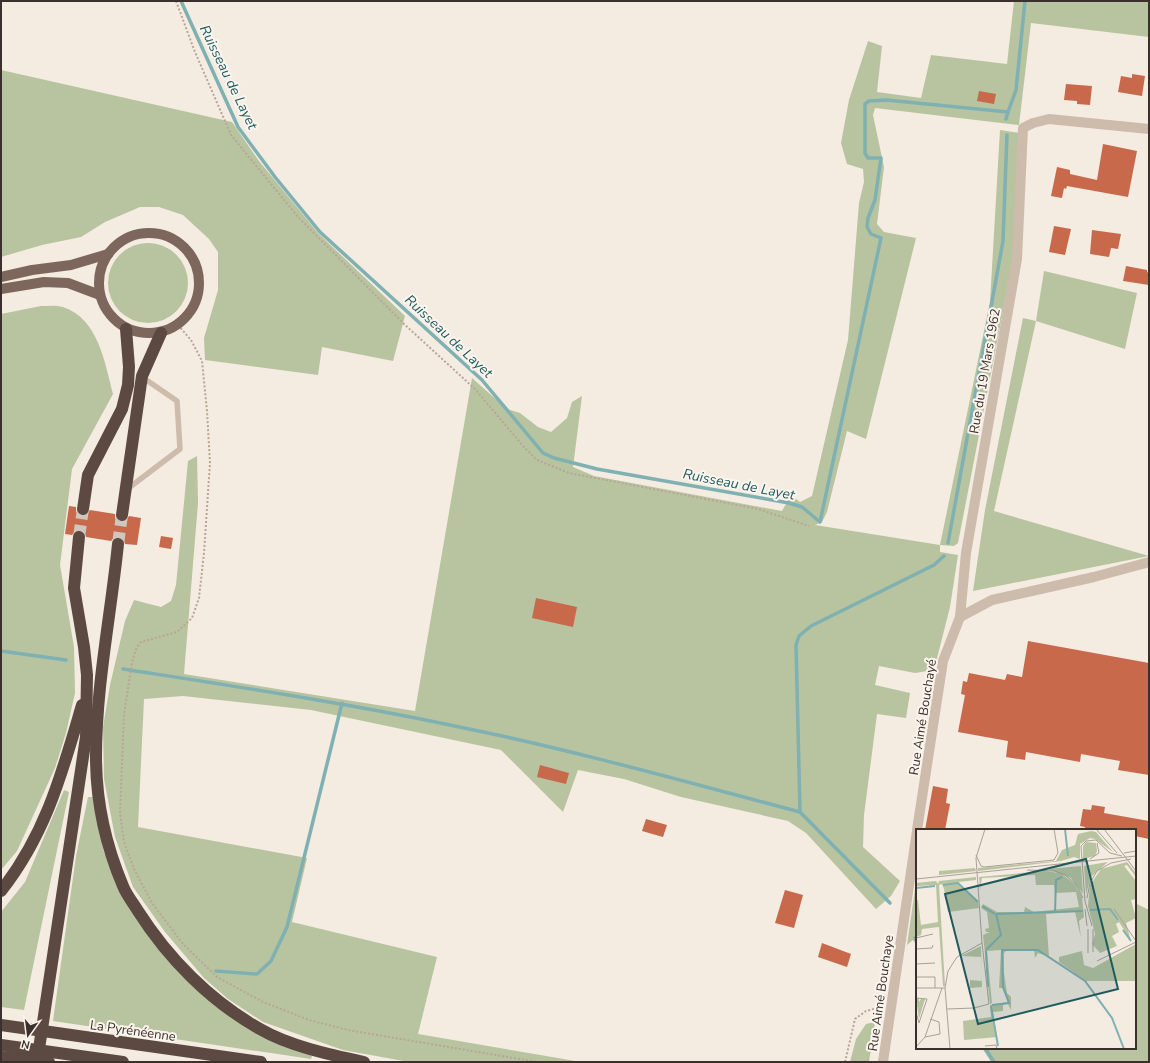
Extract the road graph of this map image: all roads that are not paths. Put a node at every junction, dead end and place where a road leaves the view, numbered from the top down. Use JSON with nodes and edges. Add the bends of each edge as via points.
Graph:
{"nodes":[{"id":1,"x":1149,"y":130,"type":"edge"},
{"id":2,"x":108,"y":254,"type":"junction"},
{"id":3,"x":1,"y":277,"type":"edge"},
{"id":4,"x":1,"y":289,"type":"edge"},
{"id":5,"x":100,"y":295,"type":"junction"},
{"id":6,"x":126,"y":329,"type":"junction"},
{"id":7,"x":161,"y":333,"type":"junction"},
{"id":8,"x":142,"y":376,"type":"junction"},
{"id":9,"x":124,"y":491,"type":"junction"},
{"id":10,"x":83,"y":509,"type":"tunnel mouth"},
{"id":11,"x":122,"y":515,"type":"tunnel mouth"},
{"id":12,"x":80,"y":537,"type":"tunnel mouth"},
{"id":13,"x":118,"y":544,"type":"tunnel mouth"},
{"id":14,"x":1149,"y":562,"type":"edge"},
{"id":15,"x":960,"y":617,"type":"junction"},
{"id":16,"x":86,"y":692,"type":"junction"},
{"id":17,"x":99,"y":700,"type":"junction"},
{"id":18,"x":86,"y":737,"type":"junction"},
{"id":19,"x":917,"y":829,"type":"edge"},
{"id":20,"x":916,"y":837,"type":"edge"},
{"id":21,"x":1,"y":891,"type":"edge"},
{"id":22,"x":903,"y":928,"type":"joint"},
{"id":23,"x":1,"y":1025,"type":"edge"},
{"id":24,"x":1,"y":1045,"type":"edge"},
{"id":25,"x":75,"y":1055,"type":"junction"},
{"id":26,"x":1,"y":1057,"type":"edge"},
{"id":27,"x":37,"y":1062,"type":"edge"},
{"id":28,"x":49,"y":1062,"type":"edge"},
{"id":29,"x":53,"y":1062,"type":"edge"},
{"id":30,"x":123,"y":1062,"type":"edge"},
{"id":31,"x":261,"y":1062,"type":"edge"},
{"id":32,"x":364,"y":1062,"type":"edge"},
{"id":33,"x":883,"y":1062,"type":"edge"}],
"edges":[{"from":1,"to":15,"type":"street","name":"Rue du 19 Mars 1962","via":[[1049,119],[1023,128],[1017,259],[966,553]]},
{"from":2,"to":3,"type":"main road","via":[[71,265]]},
{"from":2,"to":5,"type":"main road","via":[[102,264]]},
{"from":2,"to":7,"type":"main road","via":[[125,239],[145,233],[173,238],[185,247],[194,259],[201,282],[196,304],[178,325]]},
{"from":4,"to":5,"type":"main road","via":[[44,282],[68,283]]},
{"from":5,"to":6,"type":"main road","via":[[108,314]]},
{"from":6,"to":7,"type":"main road","via":[[142,334]]},
{"from":6,"to":10,"type":"highway","via":[[128,385],[122,409],[88,475]]},
{"from":7,"to":8,"type":"highway"},
{"from":8,"to":9,"type":"highway"},
{"from":8,"to":9,"type":"lane","via":[[177,401],[180,450]]},
{"from":9,"to":11,"type":"highway"},
{"from":12,"to":16,"type":"highway","via":[[74,588],[84,647]]},
{"from":13,"to":17,"type":"highway"},
{"from":14,"to":15,"type":"street","via":[[1094,578],[992,600]]},
{"from":15,"to":19,"type":"street","name":"Rue Aimé Bouchayé","via":[[943,661]]},
{"from":16,"to":18,"type":"highway"},
{"from":16,"to":21,"type":"highway","via":[[56,791],[33,845]]},
{"from":17,"to":18,"type":"highway"},
{"from":17,"to":32,"type":"highway","via":[[96,764],[98,793],[107,842],[123,887],[153,934],[189,975],[234,1013],[261,1030],[291,1042]]},
{"from":18,"to":27,"type":"highway"},
{"from":20,"to":22,"type":"street","name":"Rue Aimé Bouchayé"},
{"from":22,"to":33,"type":"street","name":"Rue Aimé Bouchaye"},
{"from":23,"to":31,"type":"highway","name":"La Pyrénéenne"},
{"from":24,"to":25,"type":"highway"},
{"from":25,"to":29,"type":"highway"},
{"from":25,"to":30,"type":"highway"},
{"from":26,"to":28,"type":"highway"}]}
